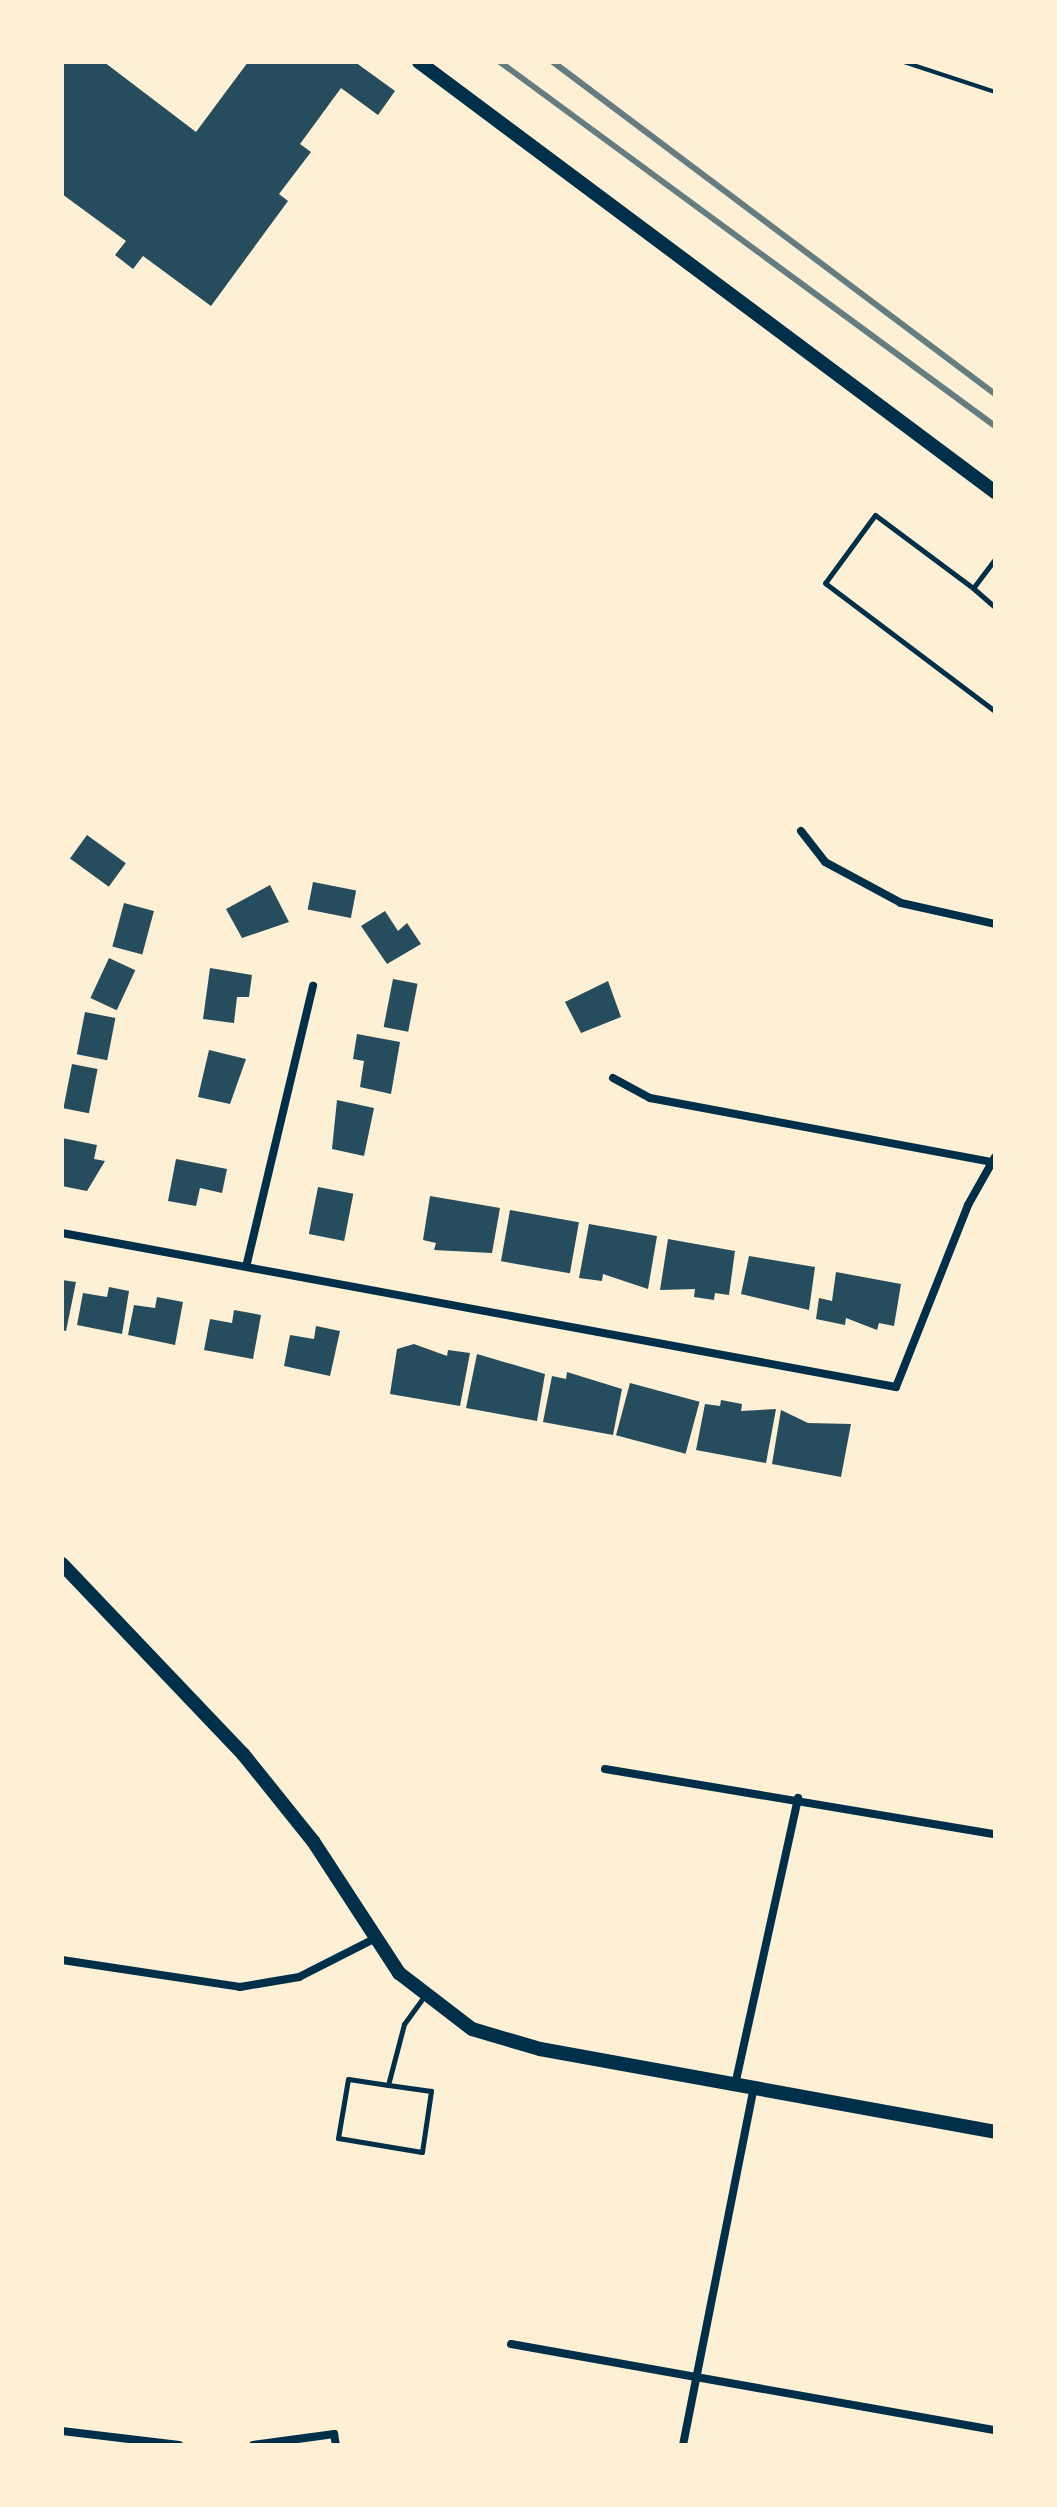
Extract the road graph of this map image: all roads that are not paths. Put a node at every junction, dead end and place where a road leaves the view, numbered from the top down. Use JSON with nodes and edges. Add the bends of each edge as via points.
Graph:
{"nodes":[{"id":1,"x":419,"y":62,"type":"edge"},
{"id":2,"x":995,"y":492,"type":"edge"},
{"id":3,"x":995,"y":559,"type":"edge"},
{"id":4,"x":973,"y":588,"type":"junction"},
{"id":5,"x":995,"y":607,"type":"edge"},
{"id":6,"x":995,"y":711,"type":"edge"},
{"id":7,"x":801,"y":831,"type":"dead end"},
{"id":8,"x":995,"y":924,"type":"edge"},
{"id":9,"x":313,"y":986,"type":"dead end"},
{"id":10,"x":613,"y":1078,"type":"dead end"},
{"id":11,"x":993,"y":1160,"type":"edge"},
{"id":12,"x":62,"y":1233,"type":"edge"},
{"id":13,"x":247,"y":1263,"type":"junction"},
{"id":14,"x":62,"y":1564,"type":"edge"},
{"id":15,"x":605,"y":1769,"type":"dead end"},
{"id":16,"x":798,"y":1798,"type":"junction"},
{"id":17,"x":995,"y":1834,"type":"edge"},
{"id":18,"x":374,"y":1939,"type":"junction"},
{"id":19,"x":62,"y":1960,"type":"edge"},
{"id":20,"x":424,"y":1996,"type":"junction"},
{"id":21,"x":388,"y":2085,"type":"junction"},
{"id":22,"x":735,"y":2085,"type":"junction"},
{"id":23,"x":754,"y":2088,"type":"junction"},
{"id":24,"x":995,"y":2132,"type":"edge"},
{"id":25,"x":511,"y":2344,"type":"dead end"},
{"id":26,"x":696,"y":2377,"type":"junction"},
{"id":27,"x":995,"y":2430,"type":"edge"},
{"id":28,"x":62,"y":2431,"type":"edge"},
{"id":29,"x":179,"y":2445,"type":"edge"},
{"id":30,"x":253,"y":2445,"type":"edge"},
{"id":31,"x":336,"y":2445,"type":"edge"},
{"id":32,"x":683,"y":2445,"type":"edge"}],
"edges":[{"from":1,"to":2,"type":"main road"},
{"from":3,"to":4,"type":"lane"},
{"from":4,"to":5,"type":"lane"},
{"from":4,"to":6,"type":"lane","via":[[875,515],[825,583]]},
{"from":7,"to":8,"type":"street","via":[[825,862],[901,903]]},
{"from":9,"to":13,"type":"street"},
{"from":10,"to":11,"type":"street","via":[[650,1098]]},
{"from":11,"to":13,"type":"street","via":[[896,1387]]},
{"from":12,"to":13,"type":"street"},
{"from":14,"to":18,"type":"main road","via":[[243,1754],[313,1841]]},
{"from":15,"to":16,"type":"street"},
{"from":16,"to":17,"type":"street"},
{"from":16,"to":22,"type":"street"},
{"from":18,"to":19,"type":"street","via":[[299,1977],[240,1987]]},
{"from":18,"to":20,"type":"main road"},
{"from":20,"to":21,"type":"lane","via":[[404,2024]]},
{"from":20,"to":22,"type":"main road","via":[[472,2029],[540,2049]]},
{"from":21,"to":21,"type":"lane","via":[[431,2091],[422,2152],[338,2138],[348,2079]]},
{"from":22,"to":23,"type":"main road"},
{"from":23,"to":24,"type":"main road"},
{"from":23,"to":26,"type":"street"},
{"from":25,"to":26,"type":"street"},
{"from":26,"to":27,"type":"street"},
{"from":26,"to":32,"type":"street"},
{"from":28,"to":29,"type":"street"},
{"from":30,"to":31,"type":"street","via":[[334,2434]]}]}
